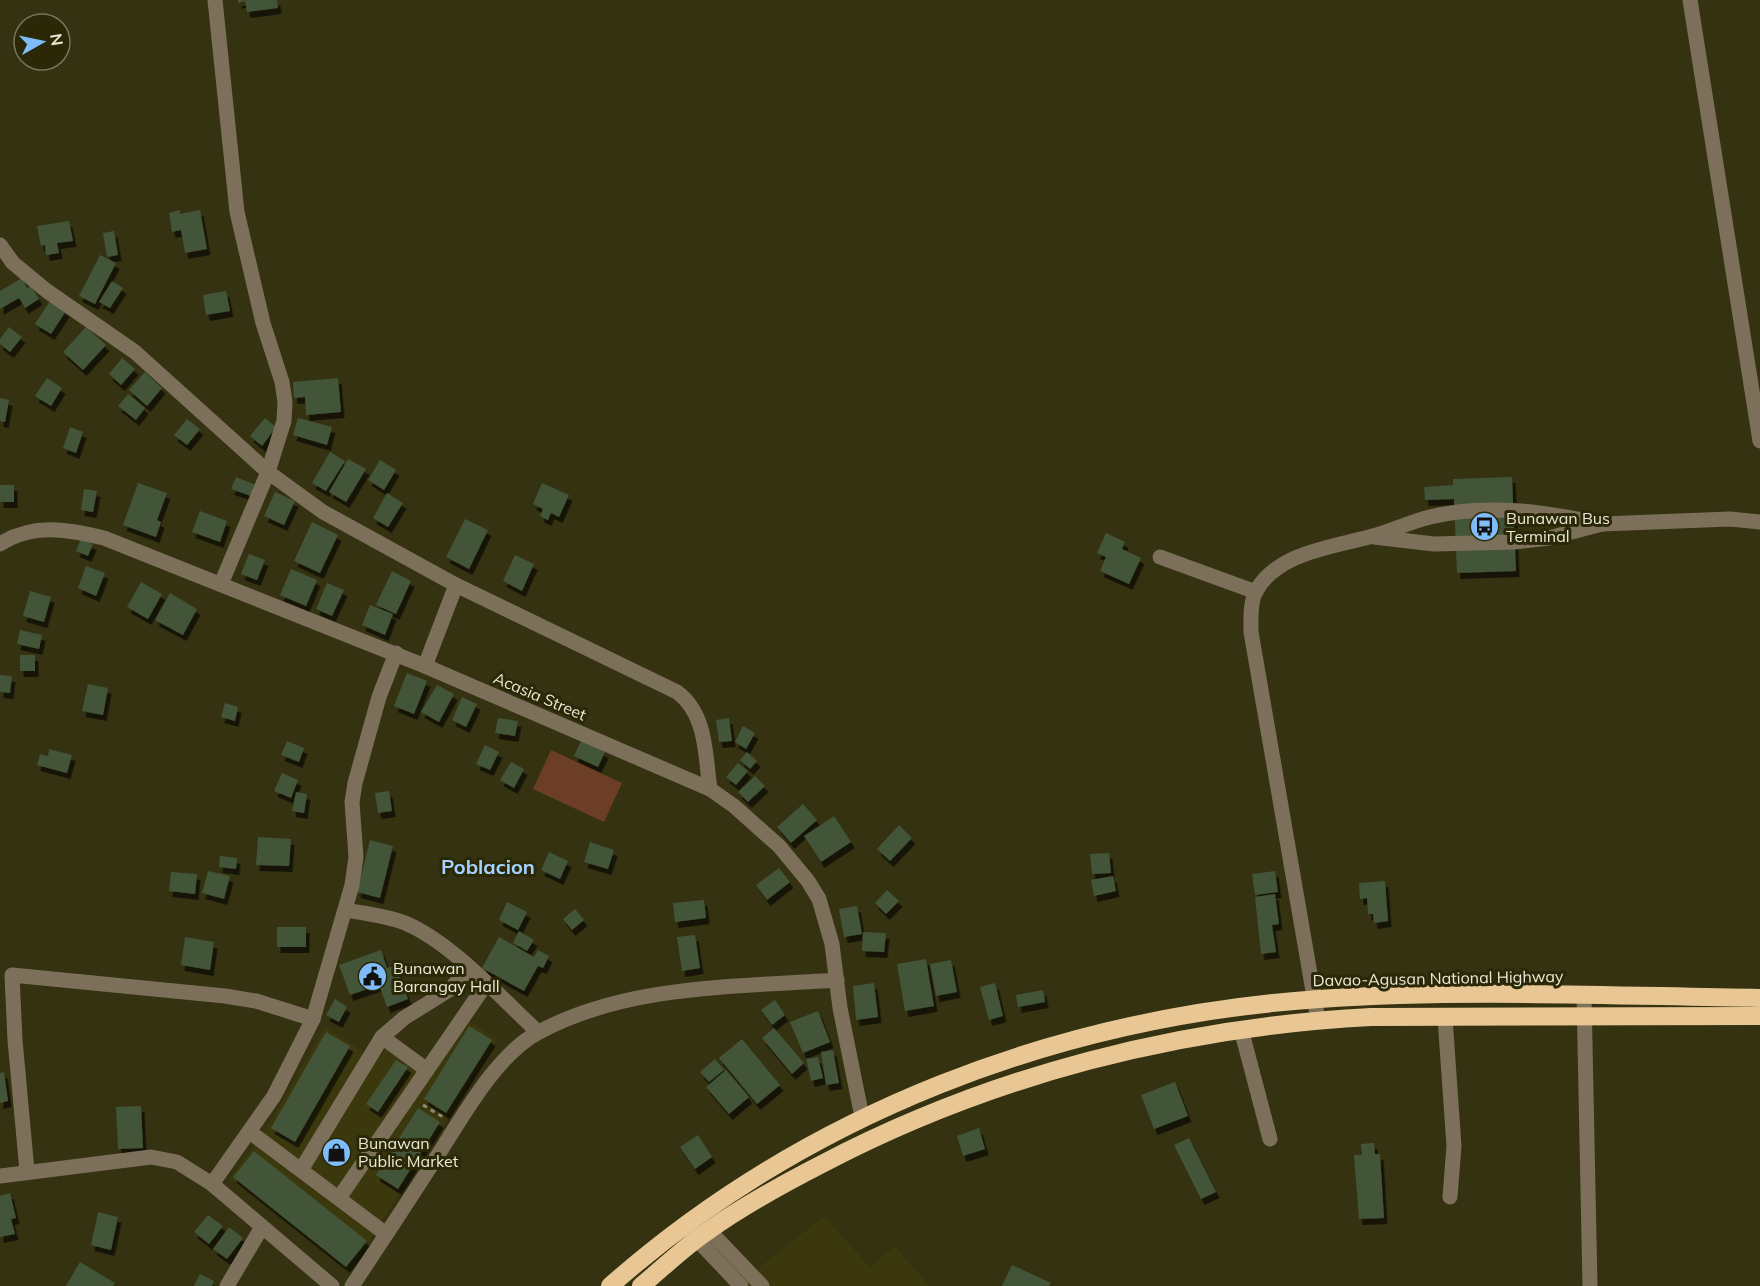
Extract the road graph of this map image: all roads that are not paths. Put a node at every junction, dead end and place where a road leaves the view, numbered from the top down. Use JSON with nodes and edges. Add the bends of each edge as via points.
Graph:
{"nodes":[{"id":1,"x":214,"y":0,"type":"edge"},
{"id":2,"x":1690,"y":0,"type":"edge"},
{"id":3,"x":0,"y":245,"type":"edge"},
{"id":4,"x":1760,"y":441,"type":"edge"},
{"id":5,"x":268,"y":472,"type":"junction"},
{"id":6,"x":1760,"y":522,"type":"edge"},
{"id":7,"x":1602,"y":524,"type":"junction"},
{"id":8,"x":1371,"y":537,"type":"junction"},
{"id":9,"x":0,"y":544,"type":"edge"},
{"id":10,"x":1160,"y":557,"type":"dead end"},
{"id":11,"x":221,"y":584,"type":"junction"},
{"id":12,"x":456,"y":585,"type":"junction"},
{"id":13,"x":1256,"y":592,"type":"junction"},
{"id":14,"x":396,"y":654,"type":"junction"},
{"id":15,"x":425,"y":666,"type":"junction"},
{"id":16,"x":710,"y":789,"type":"junction"},
{"id":17,"x":347,"y":910,"type":"junction"},
{"id":18,"x":469,"y":969,"type":"junction"},
{"id":19,"x":837,"y":980,"type":"junction"},
{"id":20,"x":486,"y":984,"type":"junction"},
{"id":21,"x":1584,"y":995,"type":"junction"},
{"id":22,"x":1760,"y":998,"type":"edge"},
{"id":23,"x":1315,"y":999,"type":"junction"},
{"id":24,"x":1584,"y":1016,"type":"junction"},
{"id":25,"x":1760,"y":1016,"type":"edge"},
{"id":26,"x":1445,"y":1018,"type":"junction"},
{"id":27,"x":313,"y":1019,"type":"junction"},
{"id":28,"x":1318,"y":1020,"type":"junction"},
{"id":29,"x":1240,"y":1029,"type":"junction"},
{"id":30,"x":538,"y":1032,"type":"junction"},
{"id":31,"x":382,"y":1037,"type":"junction"},
{"id":32,"x":427,"y":1070,"type":"junction"},
{"id":33,"x":862,"y":1117,"type":"junction"},
{"id":34,"x":837,"y":1131,"type":"junction"},
{"id":35,"x":250,"y":1132,"type":"junction"},
{"id":36,"x":1270,"y":1139,"type":"dead end"},
{"id":37,"x":847,"y":1151,"type":"junction"},
{"id":38,"x":301,"y":1170,"type":"junction"},
{"id":39,"x":27,"y":1171,"type":"junction"},
{"id":40,"x":0,"y":1176,"type":"edge"},
{"id":41,"x":212,"y":1184,"type":"junction"},
{"id":42,"x":1450,"y":1197,"type":"dead end"},
{"id":43,"x":339,"y":1198,"type":"junction"},
{"id":44,"x":689,"y":1220,"type":"junction"},
{"id":45,"x":262,"y":1227,"type":"junction"},
{"id":46,"x":386,"y":1234,"type":"junction"},
{"id":47,"x":702,"y":1235,"type":"junction"},
{"id":48,"x":228,"y":1286,"type":"edge"},
{"id":49,"x":332,"y":1286,"type":"edge"},
{"id":50,"x":352,"y":1286,"type":"edge"},
{"id":51,"x":610,"y":1286,"type":"edge"},
{"id":52,"x":641,"y":1286,"type":"edge"},
{"id":53,"x":741,"y":1286,"type":"edge"},
{"id":54,"x":762,"y":1286,"type":"edge"},
{"id":55,"x":1590,"y":1286,"type":"edge"}],
"edges":[{"from":1,"to":5,"type":"street","via":[[237,212],[285,402],[284,421]]},
{"from":2,"to":4,"type":"street"},
{"from":3,"to":5,"type":"street","via":[[13,263],[47,291],[135,352]]},
{"from":5,"to":11,"type":"street"},
{"from":5,"to":12,"type":"street","via":[[322,512]]},
{"from":6,"to":7,"type":"street","via":[[1730,519]]},
{"from":7,"to":8,"type":"street","via":[[1515,542],[1434,544]]},
{"from":7,"to":8,"type":"street","via":[[1536,511],[1454,513],[1406,523]]},
{"from":8,"to":13,"type":"street","via":[[1313,551],[1268,577]]},
{"from":9,"to":11,"type":"street","name":"Acasia Street","via":[[31,530],[81,532]]},
{"from":10,"to":13,"type":"street"},
{"from":11,"to":14,"type":"street","name":"Acasia Street"},
{"from":12,"to":15,"type":"street"},
{"from":12,"to":16,"type":"street","via":[[687,699],[698,716]]},
{"from":13,"to":23,"type":"street","via":[[1251,632]]},
{"from":14,"to":15,"type":"street","name":"Acasia Street"},
{"from":14,"to":17,"type":"street","via":[[360,762],[352,802],[357,838]]},
{"from":15,"to":16,"type":"street","name":"Acasia Street"},
{"from":16,"to":19,"type":"street","name":"Acasia Street","via":[[779,846],[808,881],[826,919]]},
{"from":17,"to":18,"type":"street","via":[[405,923],[426,934]]},
{"from":17,"to":27,"type":"street"},
{"from":18,"to":20,"type":"street"},
{"from":18,"to":31,"type":"street","via":[[449,990]]},
{"from":19,"to":30,"type":"street","via":[[641,998],[605,1006]]},
{"from":19,"to":33,"type":"street","name":"Acasia Street"},
{"from":20,"to":30,"type":"street"},
{"from":20,"to":32,"type":"street"},
{"from":21,"to":22,"type":"highway","name":"Davao-Agusan National Highway"},
{"from":21,"to":23,"type":"highway","name":"Davao-Agusan National Highway"},
{"from":21,"to":24,"type":"street"},
{"from":23,"to":28,"type":"street"},
{"from":23,"to":33,"type":"highway","name":"Davao-Agusan National Highway","via":[[1238,1007],[1135,1025],[1040,1049],[955,1078]]},
{"from":24,"to":25,"type":"highway"},
{"from":24,"to":26,"type":"highway"},
{"from":24,"to":55,"type":"street"},
{"from":26,"to":28,"type":"highway"},
{"from":26,"to":42,"type":"street","via":[[1454,1146]]},
{"from":27,"to":35,"type":"street","via":[[296,1057]]},
{"from":27,"to":39,"type":"street","via":[[256,1001],[225,996],[12,975]]},
{"from":28,"to":29,"type":"highway"},
{"from":29,"to":36,"type":"street"},
{"from":29,"to":37,"type":"highway","via":[[1142,1047],[1048,1071],[965,1100]]},
{"from":30,"to":46,"type":"street","via":[[495,1072]]},
{"from":31,"to":32,"type":"street"},
{"from":31,"to":38,"type":"street"},
{"from":32,"to":43,"type":"street"},
{"from":33,"to":34,"type":"highway","name":"Davao-Agusan National Highway"},
{"from":34,"to":37,"type":"highway"},
{"from":34,"to":44,"type":"highway","name":"Davao-Agusan National Highway","via":[[766,1170]]},
{"from":35,"to":38,"type":"street"},
{"from":35,"to":41,"type":"street"},
{"from":37,"to":47,"type":"highway","via":[[776,1188]]},
{"from":38,"to":43,"type":"street"},
{"from":39,"to":40,"type":"street"},
{"from":39,"to":41,"type":"street","via":[[151,1157],[177,1162]]},
{"from":41,"to":45,"type":"street"},
{"from":43,"to":46,"type":"street"},
{"from":44,"to":47,"type":"street"},
{"from":44,"to":51,"type":"highway","name":"Davao-Agusan National Highway"},
{"from":45,"to":48,"type":"street"},
{"from":45,"to":49,"type":"street"},
{"from":46,"to":50,"type":"street"},
{"from":47,"to":52,"type":"highway"},
{"from":47,"to":53,"type":"street"},
{"from":47,"to":54,"type":"street"}]}
